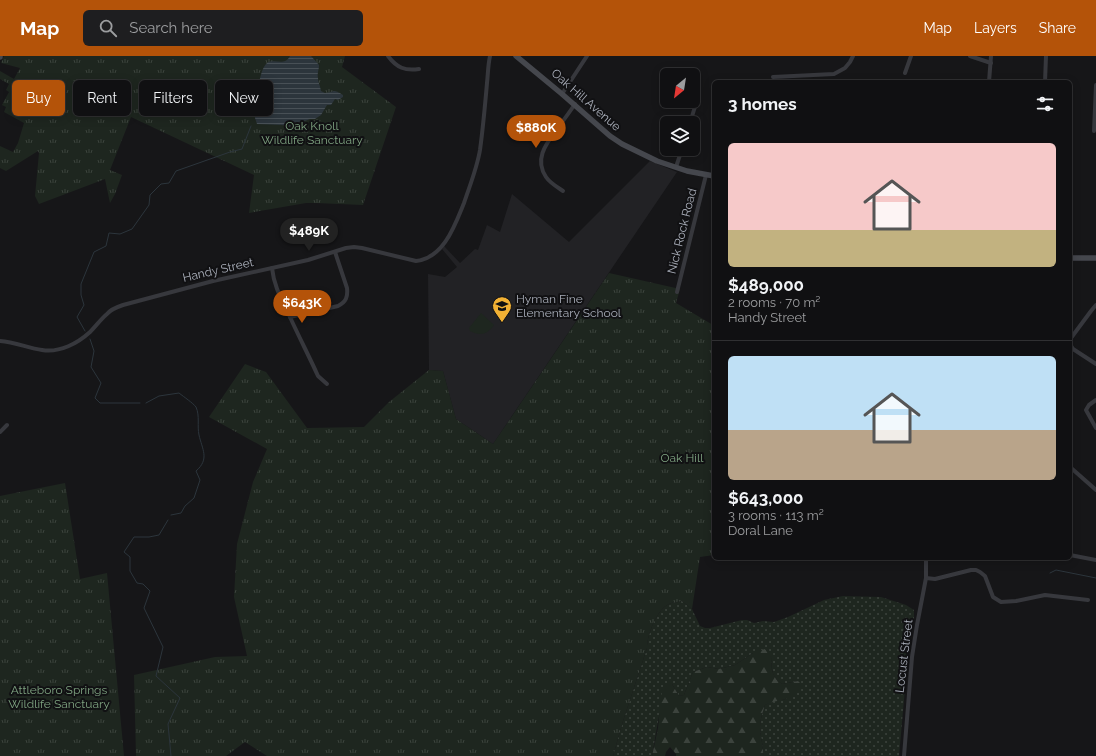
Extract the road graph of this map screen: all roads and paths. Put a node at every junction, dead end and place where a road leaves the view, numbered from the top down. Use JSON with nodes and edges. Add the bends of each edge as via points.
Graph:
{"nodes":[{"id":1,"x":388,"y":56,"type":"edge"},
{"id":2,"x":490,"y":56,"type":"edge"},
{"id":3,"x":516,"y":56,"type":"edge"},
{"id":4,"x":587,"y":56,"type":"edge"},
{"id":5,"x":853,"y":56,"type":"edge"},
{"id":6,"x":911,"y":56,"type":"edge"},
{"id":7,"x":970,"y":56,"type":"edge"},
{"id":8,"x":991,"y":56,"type":"edge"},
{"id":9,"x":1046,"y":56,"type":"edge"},
{"id":10,"x":991,"y":63,"type":"junction"},
{"id":11,"x":419,"y":69,"type":"dead end"},
{"id":12,"x":905,"y":73,"type":"dead end"},
{"id":13,"x":773,"y":77,"type":"dead end"},
{"id":14,"x":989,"y":80,"type":"edge"},
{"id":15,"x":1045,"y":80,"type":"edge"},
{"id":16,"x":1096,"y":86,"type":"edge"},
{"id":17,"x":562,"y":94,"type":"junction"},
{"id":18,"x":575,"y":104,"type":"junction"},
{"id":19,"x":1095,"y":104,"type":"edge"},
{"id":20,"x":1094,"y":131,"type":"dead end"},
{"id":21,"x":680,"y":156,"type":"edge"},
{"id":22,"x":676,"y":167,"type":"junction"},
{"id":23,"x":706,"y":175,"type":"junction"},
{"id":24,"x":712,"y":176,"type":"edge"},
{"id":25,"x":563,"y":191,"type":"dead end"},
{"id":26,"x":335,"y":252,"type":"junction"},
{"id":27,"x":1072,"y":258,"type":"edge"},
{"id":28,"x":1096,"y":258,"type":"edge"},
{"id":29,"x":272,"y":268,"type":"junction"},
{"id":30,"x":677,"y":292,"type":"dead end"},
{"id":31,"x":1096,"y":305,"type":"edge"},
{"id":32,"x":290,"y":317,"type":"junction"},
{"id":33,"x":1072,"y":338,"type":"edge"},
{"id":34,"x":0,"y":341,"type":"edge"},
{"id":35,"x":1072,"y":346,"type":"edge"},
{"id":36,"x":1096,"y":364,"type":"edge"},
{"id":37,"x":327,"y":384,"type":"dead end"},
{"id":38,"x":1096,"y":400,"type":"edge"},
{"id":39,"x":7,"y":425,"type":"dead end"},
{"id":40,"x":1096,"y":428,"type":"edge"},
{"id":41,"x":0,"y":432,"type":"edge"},
{"id":42,"x":1072,"y":468,"type":"edge"},
{"id":43,"x":1096,"y":490,"type":"edge"},
{"id":44,"x":1072,"y":555,"type":"edge"},
{"id":45,"x":926,"y":560,"type":"edge"},
{"id":46,"x":1096,"y":560,"type":"edge"},
{"id":47,"x":926,"y":578,"type":"junction"},
{"id":48,"x":1088,"y":600,"type":"dead end"},
{"id":49,"x":904,"y":756,"type":"edge"}],
"edges":[{"from":1,"to":11,"type":"street","via":[[396,65],[403,68]]},
{"from":2,"to":26,"type":"street","name":"Handy Street","via":[[477,163],[459,215],[445,242],[429,257],[416,261],[354,247]]},
{"from":3,"to":17,"type":"main road","name":"Oak Hill Avenue"},
{"from":4,"to":17,"type":"street"},
{"from":5,"to":13,"type":"street","via":[[844,68],[834,74]]},
{"from":6,"to":12,"type":"street"},
{"from":7,"to":10,"type":"street"},
{"from":8,"to":10,"type":"street"},
{"from":9,"to":15,"type":"street"},
{"from":10,"to":14,"type":"street"},
{"from":16,"to":19,"type":"street"},
{"from":17,"to":18,"type":"main road","name":"Oak Hill Avenue"},
{"from":18,"to":22,"type":"main road","name":"Oak Hill Avenue","via":[[616,140],[657,161]]},
{"from":18,"to":25,"type":"street","via":[[542,155],[541,165],[547,178]]},
{"from":19,"to":20,"type":"street"},
{"from":21,"to":22,"type":"street"},
{"from":22,"to":23,"type":"main road","name":"Oak Hill Avenue"},
{"from":23,"to":24,"type":"main road","name":"Oak Hill Avenue"},
{"from":23,"to":30,"type":"street","name":"Nick Rock Road"},
{"from":26,"to":29,"type":"street","name":"Handy Street"},
{"from":26,"to":32,"type":"street","via":[[347,288],[346,300],[338,306]]},
{"from":27,"to":28,"type":"main road"},
{"from":29,"to":32,"type":"street","via":[[276,289]]},
{"from":29,"to":34,"type":"street","name":"Handy Street","via":[[123,305],[107,314],[84,337],[54,350]]},
{"from":31,"to":33,"type":"street"},
{"from":32,"to":37,"type":"street","via":[[318,376]]},
{"from":35,"to":36,"type":"street"},
{"from":38,"to":40,"type":"street","via":[[1086,410]]},
{"from":39,"to":41,"type":"street"},
{"from":42,"to":43,"type":"street"},
{"from":44,"to":46,"type":"street"},
{"from":45,"to":47,"type":"street","name":"Locust Street"},
{"from":47,"to":48,"type":"street","via":[[976,570],[985,576],[993,597],[1001,602],[1045,595]]},
{"from":47,"to":49,"type":"street","name":"Locust Street","via":[[914,644]]}]}
